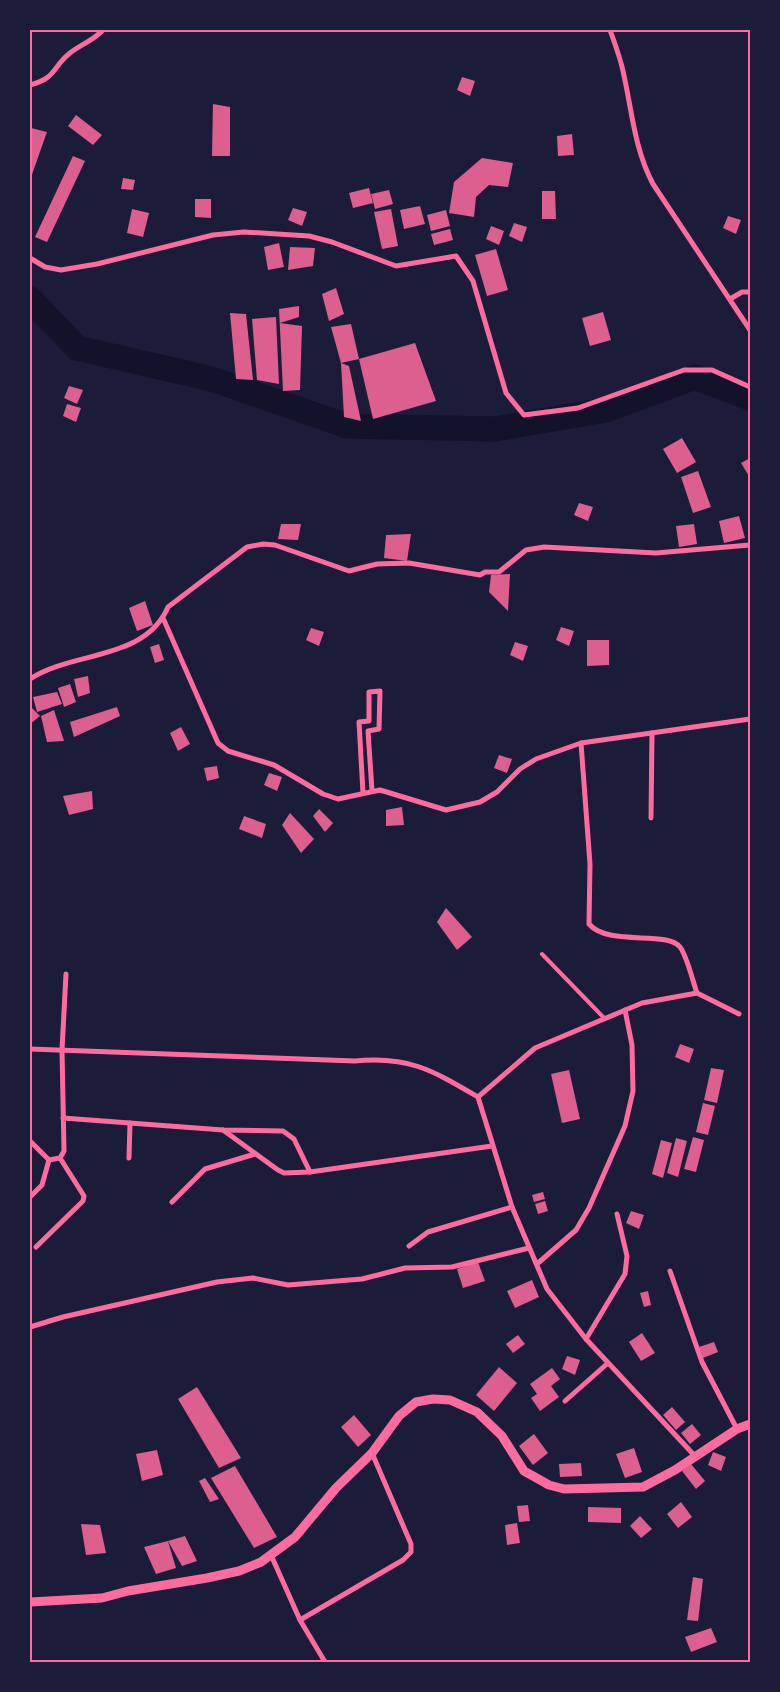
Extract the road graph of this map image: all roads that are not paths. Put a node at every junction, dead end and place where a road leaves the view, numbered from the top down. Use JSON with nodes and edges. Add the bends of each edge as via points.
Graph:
{"nodes":[{"id":1,"x":103,"y":30,"type":"edge"},
{"id":2,"x":610,"y":30,"type":"edge"},
{"id":3,"x":30,"y":84,"type":"edge"},
{"id":4,"x":30,"y":258,"type":"edge"},
{"id":5,"x":750,"y":292,"type":"edge"},
{"id":6,"x":730,"y":299,"type":"junction"},
{"id":7,"x":750,"y":330,"type":"edge"},
{"id":8,"x":750,"y":387,"type":"edge"},
{"id":9,"x":750,"y":545,"type":"edge"},
{"id":10,"x":163,"y":618,"type":"junction"},
{"id":11,"x":30,"y":679,"type":"edge"},
{"id":12,"x":750,"y":719,"type":"edge"},
{"id":13,"x":652,"y":733,"type":"junction"},
{"id":14,"x":581,"y":743,"type":"junction"},
{"id":15,"x":372,"y":790,"type":"junction"},
{"id":16,"x":363,"y":793,"type":"junction"},
{"id":17,"x":651,"y":818,"type":"dead end"},
{"id":18,"x":542,"y":954,"type":"dead end"},
{"id":19,"x":66,"y":974,"type":"dead end"},
{"id":20,"x":697,"y":994,"type":"junction"},
{"id":21,"x":625,"y":1010,"type":"junction"},
{"id":22,"x":739,"y":1014,"type":"dead end"},
{"id":23,"x":605,"y":1019,"type":"junction"},
{"id":24,"x":30,"y":1049,"type":"edge"},
{"id":25,"x":62,"y":1050,"type":"junction"},
{"id":26,"x":478,"y":1097,"type":"junction"},
{"id":27,"x":62,"y":1118,"type":"junction"},
{"id":28,"x":130,"y":1123,"type":"junction"},
{"id":29,"x":223,"y":1130,"type":"junction"},
{"id":30,"x":30,"y":1141,"type":"edge"},
{"id":31,"x":492,"y":1146,"type":"junction"},
{"id":32,"x":255,"y":1154,"type":"junction"},
{"id":33,"x":60,"y":1158,"type":"junction"},
{"id":34,"x":129,"y":1158,"type":"dead end"},
{"id":35,"x":49,"y":1160,"type":"junction"},
{"id":36,"x":310,"y":1172,"type":"junction"},
{"id":37,"x":30,"y":1197,"type":"edge"},
{"id":38,"x":172,"y":1202,"type":"dead end"},
{"id":39,"x":512,"y":1207,"type":"junction"},
{"id":40,"x":617,"y":1214,"type":"dead end"},
{"id":41,"x":409,"y":1246,"type":"dead end"},
{"id":42,"x":36,"y":1247,"type":"dead end"},
{"id":43,"x":530,"y":1248,"type":"junction"},
{"id":44,"x":537,"y":1264,"type":"junction"},
{"id":45,"x":670,"y":1271,"type":"dead end"},
{"id":46,"x":30,"y":1328,"type":"edge"},
{"id":47,"x":586,"y":1338,"type":"junction"},
{"id":48,"x":608,"y":1363,"type":"junction"},
{"id":49,"x":565,"y":1401,"type":"dead end"},
{"id":50,"x":750,"y":1424,"type":"edge"},
{"id":51,"x":737,"y":1429,"type":"junction"},
{"id":52,"x":372,"y":1453,"type":"junction"},
{"id":53,"x":694,"y":1455,"type":"junction"},
{"id":54,"x":271,"y":1555,"type":"junction"},
{"id":55,"x":30,"y":1602,"type":"edge"},
{"id":56,"x":300,"y":1620,"type":"junction"},
{"id":57,"x":325,"y":1662,"type":"edge"}],
"edges":[{"from":1,"to":3,"type":"street","via":[[94,40],[70,53],[45,81]]},
{"from":2,"to":6,"type":"street","via":[[623,71],[635,138],[645,168]]},
{"from":4,"to":8,"type":"street","via":[[45,267],[61,270],[213,235],[244,232],[309,236],[396,266],[456,256],[473,282],[506,393],[524,416],[578,408],[684,370],[712,370]]},
{"from":5,"to":6,"type":"street","via":[[742,292]]},
{"from":6,"to":7,"type":"street"},
{"from":9,"to":10,"type":"street","via":[[656,554],[544,547],[526,550],[499,572],[480,575],[409,563],[377,564],[350,571],[264,544],[247,547],[168,607]]},
{"from":10,"to":11,"type":"street","via":[[150,631],[122,648],[64,664]]},
{"from":10,"to":16,"type":"street","via":[[218,743],[228,752],[274,765],[322,794],[338,799]]},
{"from":12,"to":13,"type":"street"},
{"from":13,"to":14,"type":"street"},
{"from":13,"to":17,"type":"street"},
{"from":14,"to":15,"type":"street","via":[[536,759],[497,792],[461,808],[446,810]]},
{"from":14,"to":20,"type":"street","via":[[590,864],[589,924],[596,932],[609,935],[672,941],[680,947]]},
{"from":15,"to":16,"type":"street"},
{"from":15,"to":16,"type":"street","via":[[368,731],[380,729],[380,691],[369,692],[369,722],[359,722]]},
{"from":18,"to":23,"type":"lane"},
{"from":19,"to":25,"type":"street"},
{"from":20,"to":21,"type":"street","via":[[642,1003]]},
{"from":20,"to":22,"type":"street"},
{"from":21,"to":23,"type":"street"},
{"from":21,"to":44,"type":"street","via":[[632,1045],[634,1091],[625,1126],[576,1230]]},
{"from":23,"to":26,"type":"street","via":[[535,1048]]},
{"from":24,"to":25,"type":"street"},
{"from":25,"to":26,"type":"street","via":[[355,1061],[394,1059],[416,1065]]},
{"from":25,"to":27,"type":"street"},
{"from":26,"to":31,"type":"street"},
{"from":27,"to":28,"type":"street"},
{"from":27,"to":33,"type":"street","via":[[64,1151]]},
{"from":28,"to":29,"type":"street"},
{"from":28,"to":34,"type":"street"},
{"from":29,"to":32,"type":"street"},
{"from":29,"to":36,"type":"street","via":[[283,1131],[294,1139]]},
{"from":30,"to":35,"type":"street"},
{"from":31,"to":36,"type":"street"},
{"from":31,"to":39,"type":"street"},
{"from":32,"to":36,"type":"street","via":[[284,1173]]},
{"from":32,"to":38,"type":"street","via":[[204,1169]]},
{"from":33,"to":35,"type":"street"},
{"from":33,"to":42,"type":"street","via":[[84,1196],[83,1201]]},
{"from":35,"to":37,"type":"street","via":[[42,1185]]},
{"from":39,"to":41,"type":"street","via":[[428,1232]]},
{"from":39,"to":43,"type":"street"},
{"from":40,"to":47,"type":"street","via":[[627,1256],[626,1274]]},
{"from":43,"to":44,"type":"street"},
{"from":43,"to":46,"type":"street","via":[[452,1267],[405,1268],[362,1279],[288,1285],[254,1278],[217,1282],[63,1317]]},
{"from":44,"to":47,"type":"street","via":[[547,1289]]},
{"from":45,"to":51,"type":"street","via":[[702,1362]]},
{"from":47,"to":48,"type":"street"},
{"from":48,"to":49,"type":"street"},
{"from":48,"to":53,"type":"street"},
{"from":50,"to":51,"type":"street"},
{"from":51,"to":53,"type":"street"},
{"from":52,"to":53,"type":"street","via":[[399,1416],[416,1402],[433,1399],[450,1400],[477,1412],[502,1436],[524,1471],[564,1489],[643,1486]]},
{"from":52,"to":54,"type":"street","via":[[349,1473],[295,1537]]},
{"from":52,"to":56,"type":"street","via":[[411,1544],[411,1552],[403,1560]]},
{"from":54,"to":55,"type":"street","via":[[239,1571],[207,1578],[102,1598]]},
{"from":54,"to":56,"type":"street"},
{"from":56,"to":57,"type":"street"}]}
